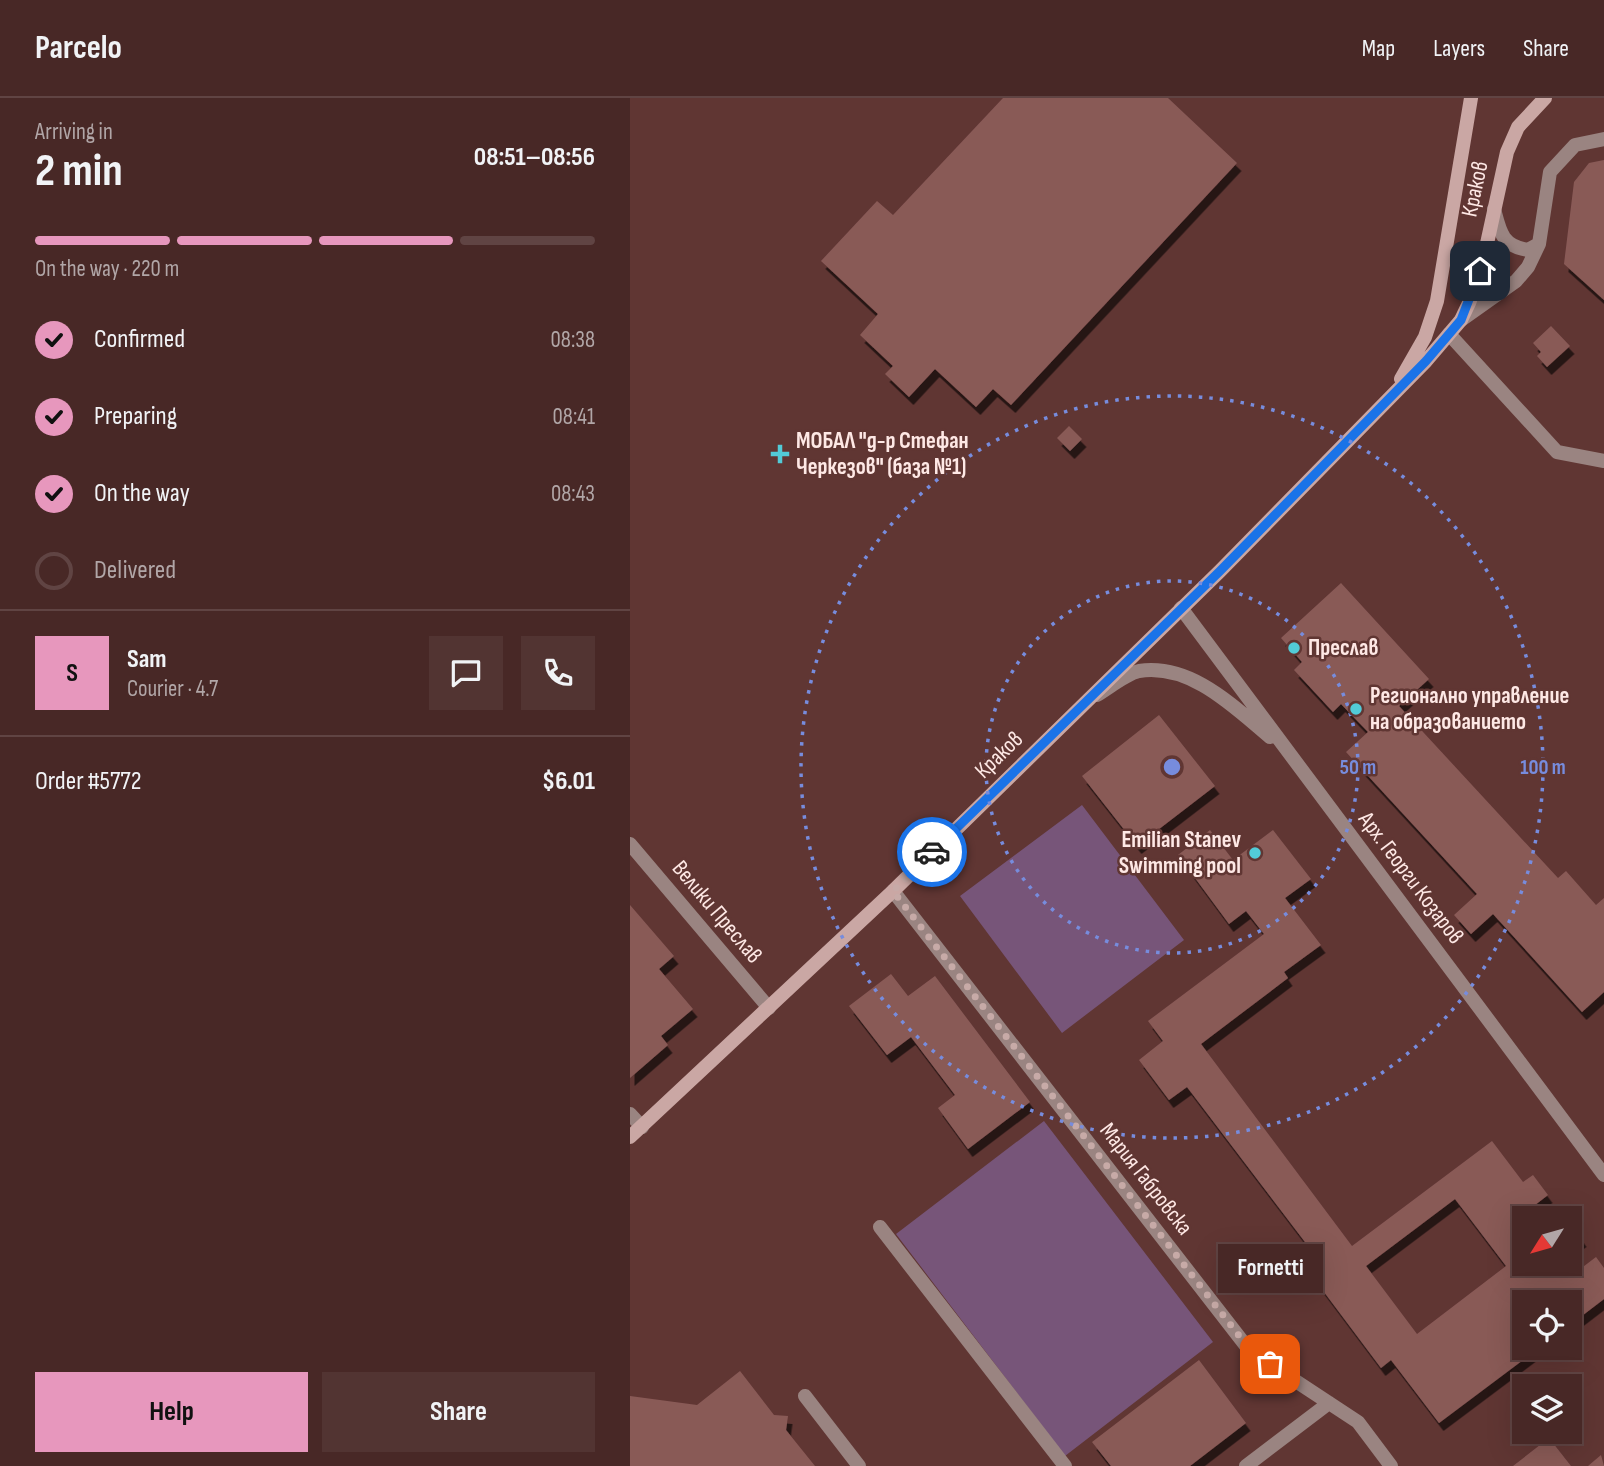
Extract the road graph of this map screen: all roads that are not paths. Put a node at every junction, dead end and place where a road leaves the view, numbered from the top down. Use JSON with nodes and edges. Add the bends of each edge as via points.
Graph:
{"nodes":[{"id":1,"x":1471,"y":98,"type":"edge"},
{"id":2,"x":1545,"y":98,"type":"edge"},
{"id":3,"x":1604,"y":139,"type":"edge"},
{"id":4,"x":1493,"y":207,"type":"junction"},
{"id":5,"x":1539,"y":244,"type":"junction"},
{"id":6,"x":1461,"y":320,"type":"junction"},
{"id":7,"x":1449,"y":334,"type":"junction"},
{"id":8,"x":1391,"y":397,"type":"junction"},
{"id":9,"x":1604,"y":461,"type":"edge"},
{"id":10,"x":1181,"y":608,"type":"junction"},
{"id":11,"x":1088,"y":700,"type":"junction"},
{"id":12,"x":1290,"y":754,"type":"junction"},
{"id":13,"x":630,"y":844,"type":"edge"},
{"id":14,"x":893,"y":891,"type":"junction"},
{"id":15,"x":769,"y":1008,"type":"junction"},
{"id":16,"x":630,"y":1114,"type":"edge"},
{"id":17,"x":642,"y":1127,"type":"junction"},
{"id":18,"x":630,"y":1137,"type":"edge"},
{"id":19,"x":1604,"y":1175,"type":"edge"},
{"id":20,"x":880,"y":1227,"type":"dead end"},
{"id":21,"x":805,"y":1396,"type":"dead end"},
{"id":22,"x":1329,"y":1403,"type":"junction"},
{"id":23,"x":859,"y":1466,"type":"edge"},
{"id":24,"x":1065,"y":1466,"type":"edge"},
{"id":25,"x":1246,"y":1466,"type":"edge"},
{"id":26,"x":1391,"y":1466,"type":"edge"}],
"edges":[{"from":1,"to":8,"type":"main road","name":"Краков","via":[[1437,301],[1425,337]]},
{"from":2,"to":4,"type":"main road","name":"Краков","via":[[1518,127]]},
{"from":3,"to":5,"type":"street","via":[[1574,145],[1549,172]]},
{"from":4,"to":5,"type":"street","via":[[1502,238],[1509,244],[1528,250]]},
{"from":4,"to":6,"type":"main road","name":"Краков","via":[[1480,271]]},
{"from":5,"to":6,"type":"street","via":[[1516,281]]},
{"from":6,"to":7,"type":"main road","name":"Краков"},
{"from":7,"to":8,"type":"main road","name":"Краков"},
{"from":7,"to":9,"type":"street","via":[[1557,452]]},
{"from":8,"to":10,"type":"main road","name":"Краков"},
{"from":10,"to":11,"type":"main road","name":"Краков"},
{"from":10,"to":12,"type":"street","name":"Арх. Георги Козаров"},
{"from":11,"to":12,"type":"street","via":[[1137,671],[1194,680],[1224,698]]},
{"from":11,"to":14,"type":"main road","name":"Краков"},
{"from":12,"to":19,"type":"street","name":"Арх. Георги Козаров"},
{"from":13,"to":15,"type":"street","name":"Велики Преслав"},
{"from":14,"to":15,"type":"main road","name":"Краков"},
{"from":14,"to":22,"type":"street","name":"Мария Габровска","via":[[1251,1351]]},
{"from":15,"to":17,"type":"main road","name":"Краков"},
{"from":16,"to":17,"type":"street"},
{"from":17,"to":18,"type":"main road","name":"Краков"},
{"from":20,"to":24,"type":"street"},
{"from":21,"to":23,"type":"street"},
{"from":22,"to":25,"type":"street"},
{"from":22,"to":26,"type":"street","name":"Мария Габровска","via":[[1358,1422]]}]}
